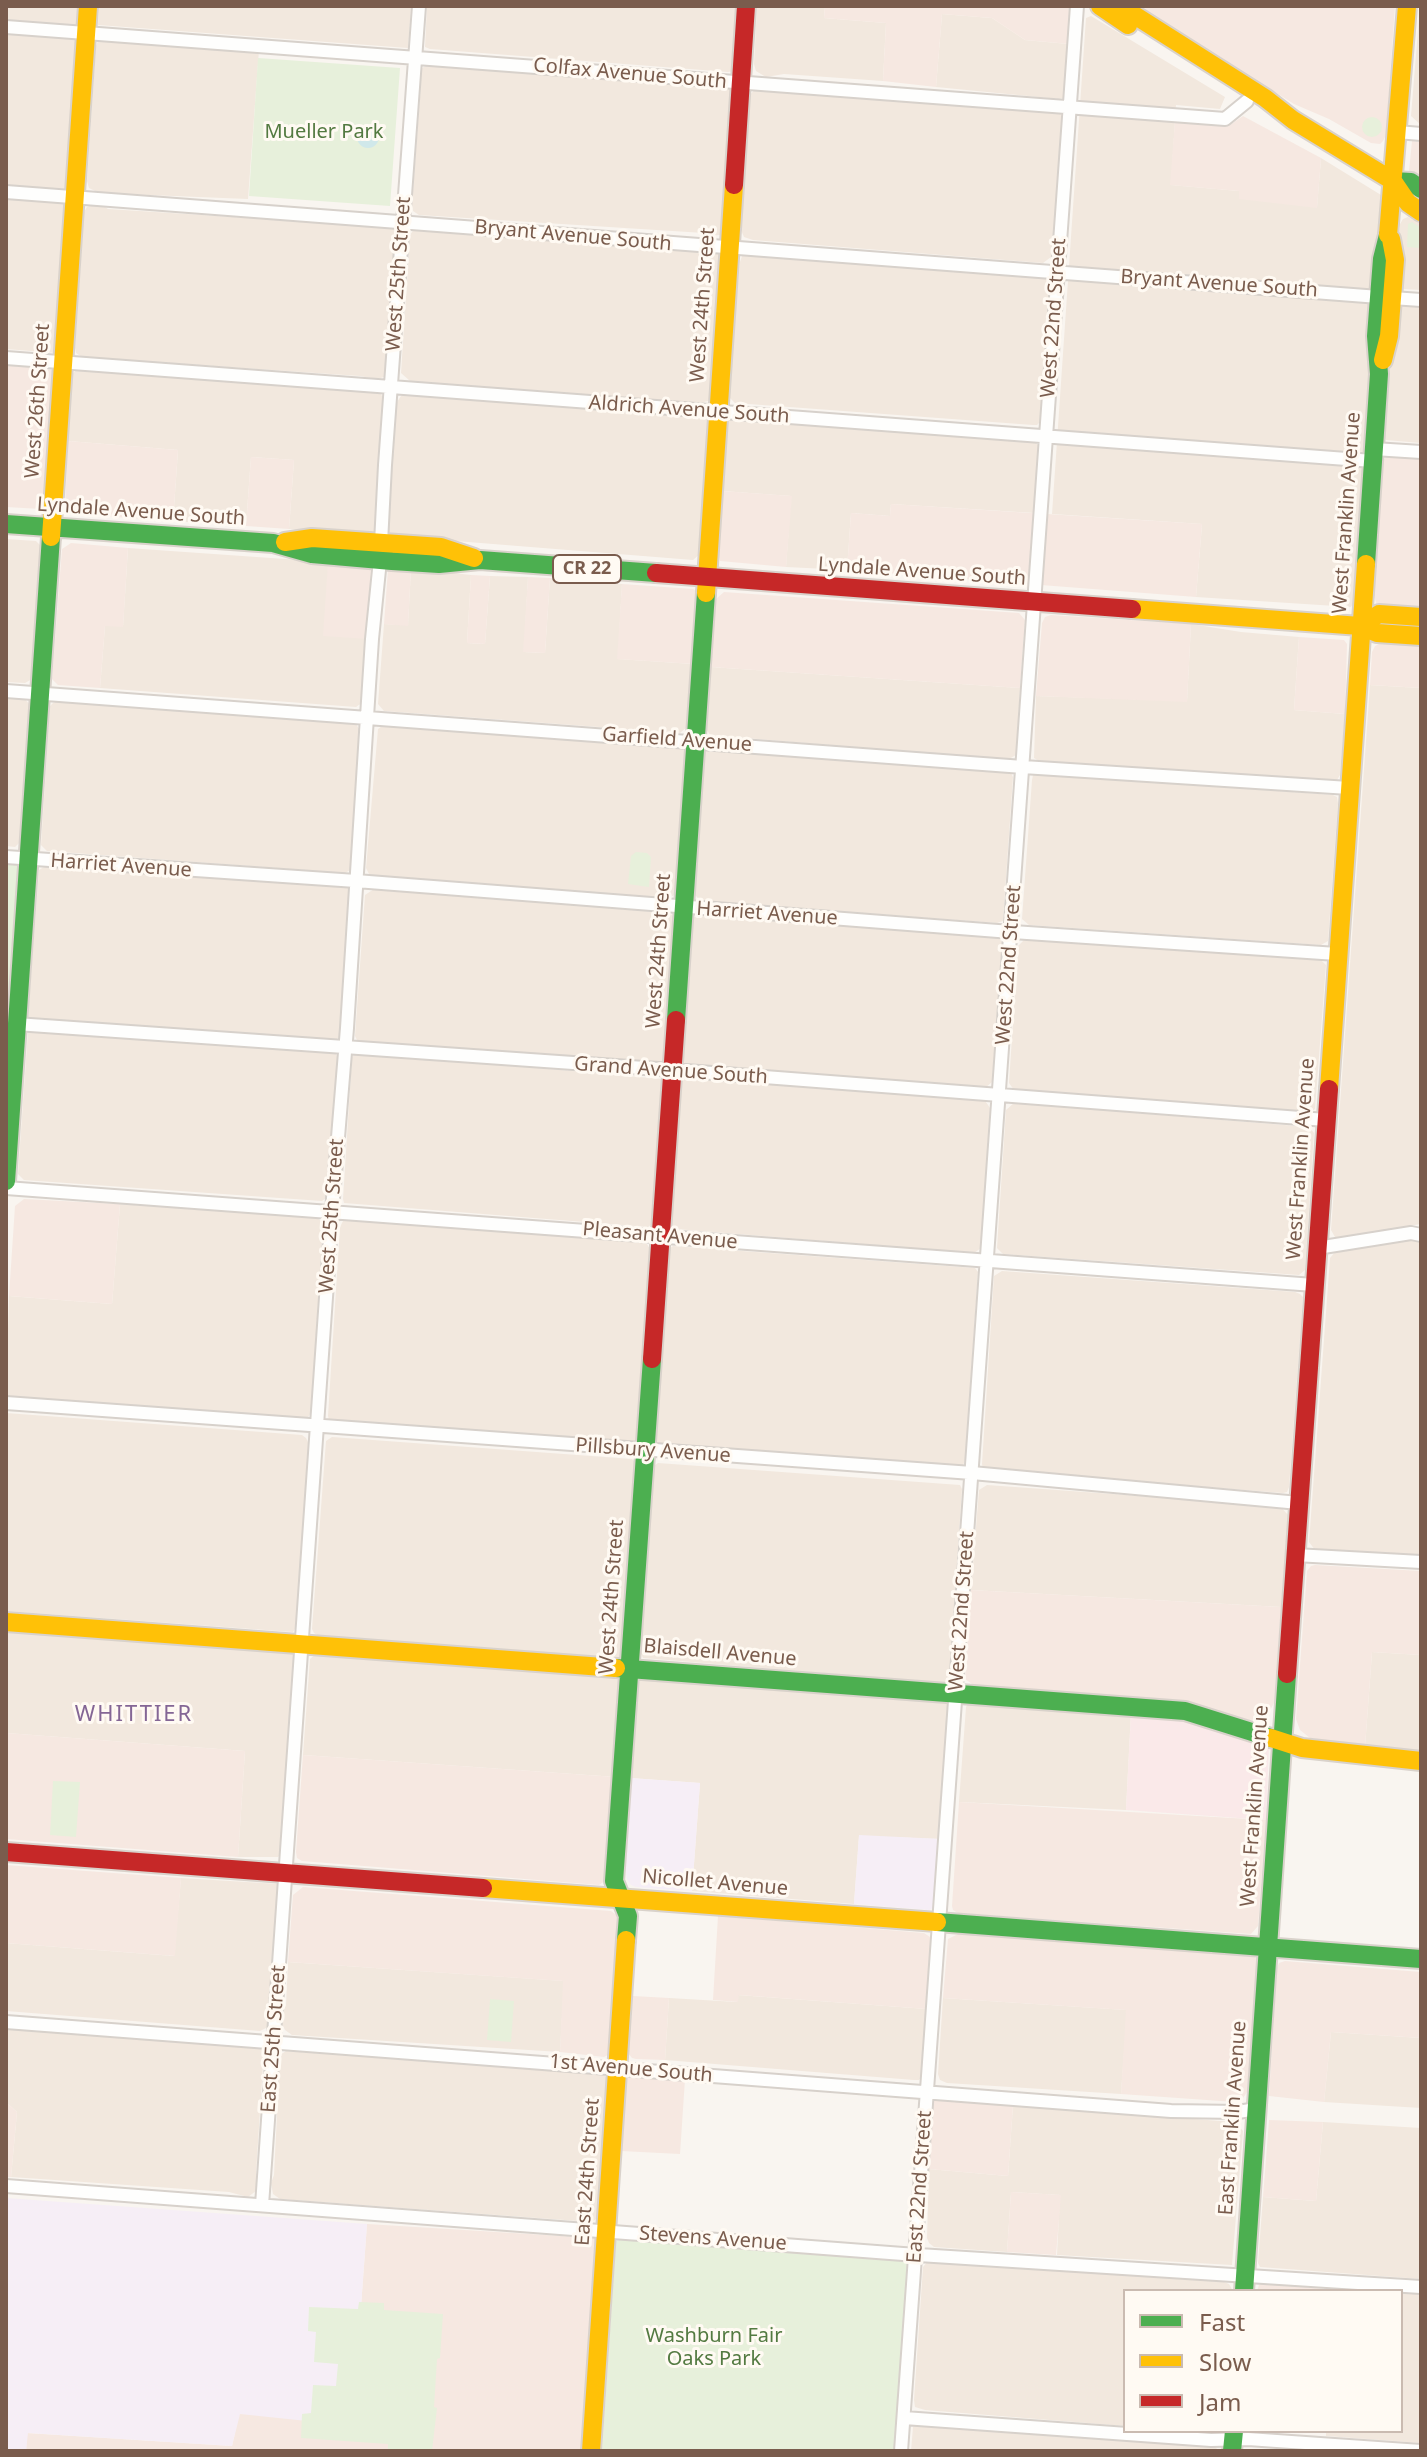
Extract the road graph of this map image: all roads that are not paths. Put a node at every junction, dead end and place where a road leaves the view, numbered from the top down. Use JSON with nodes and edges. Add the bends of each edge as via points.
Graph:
{"nodes":[{"id":1,"x":88,"y":6,"type":"edge"},
{"id":2,"x":419,"y":6,"type":"edge"},
{"id":3,"x":746,"y":6,"type":"edge"},
{"id":4,"x":1077,"y":6,"type":"edge"},
{"id":5,"x":1100,"y":6,"type":"edge"},
{"id":6,"x":1120,"y":6,"type":"edge"},
{"id":7,"x":1407,"y":6,"type":"edge"},
{"id":8,"x":6,"y":27,"type":"edge"},
{"id":9,"x":86,"y":33,"type":"junction"},
{"id":10,"x":415,"y":56,"type":"junction"},
{"id":11,"x":741,"y":83,"type":"junction"},
{"id":12,"x":1247,"y":101,"type":"junction"},
{"id":13,"x":1069,"y":107,"type":"junction"},
{"id":14,"x":1293,"y":120,"type":"junction"},
{"id":15,"x":1397,"y":132,"type":"junction"},
{"id":16,"x":1421,"y":134,"type":"edge"},
{"id":17,"x":1393,"y":181,"type":"junction"},
{"id":18,"x":1421,"y":189,"type":"edge"},
{"id":19,"x":6,"y":192,"type":"edge"},
{"id":20,"x":75,"y":198,"type":"junction"},
{"id":21,"x":1421,"y":212,"type":"edge"},
{"id":22,"x":403,"y":222,"type":"junction"},
{"id":23,"x":729,"y":248,"type":"junction"},
{"id":24,"x":1058,"y":272,"type":"junction"},
{"id":25,"x":1386,"y":297,"type":"junction"},
{"id":26,"x":1421,"y":300,"type":"edge"},
{"id":27,"x":6,"y":358,"type":"edge"},
{"id":28,"x":63,"y":363,"type":"junction"},
{"id":29,"x":390,"y":388,"type":"junction"},
{"id":30,"x":718,"y":413,"type":"junction"},
{"id":31,"x":1046,"y":438,"type":"junction"},
{"id":32,"x":1421,"y":452,"type":"edge"},
{"id":33,"x":1373,"y":455,"type":"junction"},
{"id":34,"x":6,"y":524,"type":"edge"},
{"id":35,"x":51,"y":527,"type":"junction"},
{"id":36,"x":381,"y":551,"type":"junction"},
{"id":37,"x":706,"y":578,"type":"junction"},
{"id":38,"x":1035,"y":602,"type":"junction"},
{"id":39,"x":1421,"y":617,"type":"edge"},
{"id":40,"x":1360,"y":626,"type":"junction"},
{"id":41,"x":1421,"y":636,"type":"edge"},
{"id":42,"x":6,"y":691,"type":"edge"},
{"id":43,"x":40,"y":694,"type":"junction"},
{"id":44,"x":366,"y":718,"type":"junction"},
{"id":45,"x":696,"y":742,"type":"junction"},
{"id":46,"x":1023,"y":767,"type":"junction"},
{"id":47,"x":1349,"y":788,"type":"junction"},
{"id":48,"x":6,"y":857,"type":"edge"},
{"id":49,"x":29,"y":859,"type":"junction"},
{"id":50,"x":356,"y":881,"type":"junction"},
{"id":51,"x":684,"y":907,"type":"junction"},
{"id":52,"x":1011,"y":932,"type":"junction"},
{"id":53,"x":1337,"y":954,"type":"junction"},
{"id":54,"x":21,"y":1024,"type":"junction"},
{"id":55,"x":345,"y":1048,"type":"junction"},
{"id":56,"x":673,"y":1070,"type":"junction"},
{"id":57,"x":1000,"y":1096,"type":"junction"},
{"id":58,"x":1326,"y":1120,"type":"junction"},
{"id":59,"x":6,"y":1181,"type":"edge"},
{"id":60,"x":6,"y":1188,"type":"edge"},
{"id":61,"x":332,"y":1212,"type":"junction"},
{"id":62,"x":1421,"y":1235,"type":"edge"},
{"id":63,"x":660,"y":1237,"type":"junction"},
{"id":64,"x":1317,"y":1248,"type":"junction"},
{"id":65,"x":986,"y":1262,"type":"junction"},
{"id":66,"x":1314,"y":1285,"type":"junction"},
{"id":67,"x":6,"y":1403,"type":"edge"},
{"id":68,"x":317,"y":1426,"type":"junction"},
{"id":69,"x":644,"y":1450,"type":"junction"},
{"id":70,"x":972,"y":1473,"type":"junction"},
{"id":71,"x":1299,"y":1503,"type":"junction"},
{"id":72,"x":1295,"y":1555,"type":"junction"},
{"id":73,"x":1421,"y":1562,"type":"edge"},
{"id":74,"x":6,"y":1622,"type":"edge"},
{"id":75,"x":303,"y":1643,"type":"junction"},
{"id":76,"x":629,"y":1667,"type":"junction"},
{"id":77,"x":957,"y":1694,"type":"junction"},
{"id":78,"x":1282,"y":1740,"type":"junction"},
{"id":79,"x":1421,"y":1761,"type":"edge"},
{"id":80,"x":6,"y":1852,"type":"edge"},
{"id":81,"x":285,"y":1873,"type":"junction"},
{"id":82,"x":621,"y":1898,"type":"junction"},
{"id":83,"x":939,"y":1924,"type":"junction"},
{"id":84,"x":1267,"y":1948,"type":"junction"},
{"id":85,"x":1421,"y":1959,"type":"edge"},
{"id":86,"x":6,"y":2022,"type":"edge"},
{"id":87,"x":273,"y":2041,"type":"junction"},
{"id":88,"x":618,"y":2068,"type":"junction"},
{"id":89,"x":927,"y":2093,"type":"junction"},
{"id":90,"x":1256,"y":2109,"type":"junction"},
{"id":91,"x":6,"y":2186,"type":"edge"},
{"id":92,"x":262,"y":2205,"type":"junction"},
{"id":93,"x":605,"y":2231,"type":"junction"},
{"id":94,"x":914,"y":2255,"type":"junction"},
{"id":95,"x":1244,"y":2283,"type":"edge"},
{"id":96,"x":1421,"y":2287,"type":"edge"},
{"id":97,"x":904,"y":2418,"type":"junction"},
{"id":98,"x":1233,"y":2440,"type":"edge"},
{"id":99,"x":591,"y":2451,"type":"edge"},
{"id":100,"x":901,"y":2451,"type":"edge"},
{"id":101,"x":1421,"y":2451,"type":"edge"}],
"edges":[{"from":1,"to":9,"type":"street","name":"West 26th Street"},
{"from":2,"to":10,"type":"street","name":"West 25th Street"},
{"from":3,"to":11,"type":"street","name":"West 24th Street"},
{"from":4,"to":13,"type":"street","name":"West 22nd Street"},
{"from":5,"to":12,"type":"street"},
{"from":6,"to":14,"type":"street"},
{"from":7,"to":15,"type":"street","name":"West Franklin Avenue"},
{"from":8,"to":9,"type":"street","name":"Colfax Avenue South"},
{"from":9,"to":10,"type":"street","name":"Colfax Avenue South"},
{"from":9,"to":20,"type":"street","name":"West 26th Street"},
{"from":10,"to":11,"type":"street","name":"Colfax Avenue South"},
{"from":10,"to":22,"type":"street","name":"West 25th Street"},
{"from":11,"to":13,"type":"street","name":"Colfax Avenue South"},
{"from":11,"to":23,"type":"street","name":"West 24th Street"},
{"from":12,"to":13,"type":"street","name":"Colfax Avenue South","via":[[1225,119]]},
{"from":12,"to":14,"type":"street"},
{"from":13,"to":24,"type":"street","name":"West 22nd Street"},
{"from":14,"to":17,"type":"street"},
{"from":15,"to":16,"type":"street"},
{"from":15,"to":17,"type":"street","name":"West Franklin Avenue"},
{"from":17,"to":18,"type":"street"},
{"from":17,"to":21,"type":"street"},
{"from":17,"to":25,"type":"street","name":"West Franklin Avenue","via":[[1382,259]]},
{"from":19,"to":20,"type":"street","name":"Bryant Avenue South"},
{"from":20,"to":22,"type":"street","name":"Bryant Avenue South"},
{"from":20,"to":28,"type":"street","name":"West 26th Street"},
{"from":22,"to":23,"type":"street","name":"Bryant Avenue South"},
{"from":22,"to":29,"type":"street","name":"West 25th Street"},
{"from":23,"to":24,"type":"street","name":"Bryant Avenue South"},
{"from":23,"to":30,"type":"street","name":"West 24th Street"},
{"from":24,"to":25,"type":"street","name":"Bryant Avenue South"},
{"from":24,"to":31,"type":"street","name":"West 22nd Street"},
{"from":25,"to":26,"type":"street","name":"Bryant Avenue South"},
{"from":25,"to":33,"type":"street","name":"West Franklin Avenue","via":[[1376,336]]},
{"from":27,"to":28,"type":"street","name":"Aldrich Avenue South"},
{"from":28,"to":29,"type":"street","name":"Aldrich Avenue South"},
{"from":28,"to":35,"type":"street","name":"West 26th Street"},
{"from":29,"to":30,"type":"street","name":"Aldrich Avenue South"},
{"from":29,"to":36,"type":"street","name":"West 25th Street"},
{"from":30,"to":31,"type":"street","name":"Aldrich Avenue South"},
{"from":30,"to":37,"type":"street","name":"West 24th Street"},
{"from":31,"to":33,"type":"street","name":"Aldrich Avenue South"},
{"from":31,"to":38,"type":"street","name":"West 22nd Street"},
{"from":32,"to":33,"type":"street","name":"Aldrich Avenue South"},
{"from":33,"to":40,"type":"street","name":"West Franklin Avenue"},
{"from":34,"to":35,"type":"street","name":"Lyndale Avenue South","number":"CR 22"},
{"from":35,"to":36,"type":"street","name":"Lyndale Avenue South","number":"CR 22","via":[[273,543],[312,538]]},
{"from":35,"to":43,"type":"street","name":"West 26th Street"},
{"from":36,"to":37,"type":"street","name":"Lyndale Avenue South","number":"CR 22","via":[[441,547],[480,560]]},
{"from":36,"to":44,"type":"street","name":"West 25th Street"},
{"from":37,"to":38,"type":"street","name":"Lyndale Avenue South","number":"CR 22"},
{"from":37,"to":45,"type":"street","name":"West 24th Street"},
{"from":38,"to":40,"type":"street","name":"Lyndale Avenue South","number":"CR 22"},
{"from":38,"to":46,"type":"street","name":"West 22nd Street"},
{"from":39,"to":40,"type":"street","via":[[1379,614]]},
{"from":40,"to":41,"type":"street","via":[[1377,633]]},
{"from":40,"to":47,"type":"street","name":"West Franklin Avenue"},
{"from":42,"to":43,"type":"street","name":"Garfield Avenue"},
{"from":43,"to":44,"type":"street","name":"Garfield Avenue"},
{"from":43,"to":49,"type":"street","name":"West 26th Street"},
{"from":44,"to":45,"type":"street","name":"Garfield Avenue"},
{"from":44,"to":50,"type":"street","name":"West 25th Street"},
{"from":45,"to":46,"type":"street","name":"Garfield Avenue"},
{"from":45,"to":51,"type":"street","name":"West 24th Street"},
{"from":46,"to":47,"type":"street","name":"Garfield Avenue"},
{"from":46,"to":52,"type":"street","name":"West 22nd Street"},
{"from":47,"to":53,"type":"street","name":"West Franklin Avenue"},
{"from":48,"to":49,"type":"street","name":"Harriet Avenue"},
{"from":49,"to":50,"type":"street","name":"Harriet Avenue"},
{"from":49,"to":54,"type":"street","name":"West 26th Street"},
{"from":50,"to":51,"type":"street","name":"Harriet Avenue"},
{"from":50,"to":55,"type":"street","name":"West 25th Street"},
{"from":51,"to":52,"type":"street","name":"Harriet Avenue"},
{"from":51,"to":56,"type":"street","name":"West 24th Street"},
{"from":52,"to":53,"type":"street","name":"Harriet Avenue"},
{"from":52,"to":57,"type":"street","name":"West 22nd Street"},
{"from":53,"to":58,"type":"street","name":"West Franklin Avenue"},
{"from":54,"to":55,"type":"street","name":"Grand Avenue South"},
{"from":54,"to":59,"type":"street","name":"West 26th Street"},
{"from":55,"to":56,"type":"street","name":"Grand Avenue South"},
{"from":55,"to":61,"type":"street","name":"West 25th Street"},
{"from":56,"to":57,"type":"street","name":"Grand Avenue South"},
{"from":56,"to":63,"type":"street","name":"West 24th Street"},
{"from":57,"to":58,"type":"street","name":"Grand Avenue South"},
{"from":57,"to":65,"type":"street","name":"West 22nd Street"},
{"from":58,"to":64,"type":"street","name":"West Franklin Avenue"},
{"from":60,"to":61,"type":"street","name":"Pleasant Avenue"},
{"from":61,"to":63,"type":"street","name":"Pleasant Avenue"},
{"from":61,"to":68,"type":"street","name":"West 25th Street"},
{"from":62,"to":64,"type":"street"},
{"from":63,"to":65,"type":"street","name":"Pleasant Avenue"},
{"from":63,"to":69,"type":"street","name":"West 24th Street"},
{"from":64,"to":66,"type":"street","name":"West Franklin Avenue"},
{"from":65,"to":66,"type":"street","name":"Pleasant Avenue"},
{"from":65,"to":70,"type":"street","name":"West 22nd Street"},
{"from":66,"to":71,"type":"street","name":"West Franklin Avenue"},
{"from":67,"to":68,"type":"street","name":"Pillsbury Avenue"},
{"from":68,"to":69,"type":"street","name":"Pillsbury Avenue"},
{"from":68,"to":75,"type":"street","name":"West 25th Street"},
{"from":69,"to":70,"type":"street","name":"Pillsbury Avenue"},
{"from":69,"to":76,"type":"street","name":"West 24th Street"},
{"from":70,"to":71,"type":"street","name":"Pillsbury Avenue"},
{"from":70,"to":77,"type":"street","name":"West 22nd Street"},
{"from":71,"to":72,"type":"street","name":"West Franklin Avenue"},
{"from":72,"to":73,"type":"street"},
{"from":72,"to":78,"type":"street","name":"West Franklin Avenue"},
{"from":74,"to":75,"type":"street","name":"Blaisdell Avenue"},
{"from":75,"to":76,"type":"street","name":"Blaisdell Avenue"},
{"from":75,"to":81,"type":"street","name":"West 25th Street"},
{"from":76,"to":77,"type":"street","name":"Blaisdell Avenue"},
{"from":76,"to":82,"type":"street","name":"West 24th Street","via":[[614,1881]]},
{"from":77,"to":78,"type":"street","name":"Blaisdell Avenue","via":[[1185,1711]]},
{"from":77,"to":83,"type":"street","name":"West 22nd Street"},
{"from":78,"to":79,"type":"street","name":"Blaisdell Avenue","via":[[1302,1748]]},
{"from":78,"to":84,"type":"street","name":"West Franklin Avenue"},
{"from":80,"to":81,"type":"street","name":"Nicollet Avenue"},
{"from":81,"to":82,"type":"street","name":"Nicollet Avenue"},
{"from":81,"to":87,"type":"street","name":"East 25th Street"},
{"from":82,"to":83,"type":"street","name":"Nicollet Avenue"},
{"from":82,"to":88,"type":"street","name":"East 24th Street","via":[[628,1916]]},
{"from":83,"to":84,"type":"street","name":"Nicollet Avenue"},
{"from":83,"to":89,"type":"street","name":"East 22nd Street"},
{"from":84,"to":85,"type":"street","name":"Nicollet Avenue"},
{"from":84,"to":90,"type":"street","name":"East Franklin Avenue"},
{"from":86,"to":87,"type":"street","name":"1st Avenue South"},
{"from":87,"to":88,"type":"street","name":"1st Avenue South"},
{"from":87,"to":92,"type":"street","name":"East 25th Street"},
{"from":88,"to":89,"type":"street","name":"1st Avenue South"},
{"from":88,"to":93,"type":"street","name":"East 24th Street"},
{"from":89,"to":90,"type":"street","name":"1st Avenue South","via":[[1171,2111]]},
{"from":89,"to":94,"type":"street","name":"East 22nd Street"},
{"from":90,"to":95,"type":"street","name":"East Franklin Avenue"},
{"from":91,"to":92,"type":"street","name":"Stevens Avenue"},
{"from":92,"to":93,"type":"street","name":"Stevens Avenue"},
{"from":93,"to":94,"type":"street","name":"Stevens Avenue"},
{"from":93,"to":99,"type":"street","name":"East 24th Street"},
{"from":94,"to":95,"type":"street","name":"Stevens Avenue"},
{"from":94,"to":97,"type":"street","name":"East 22nd Street"},
{"from":95,"to":96,"type":"street","name":"Stevens Avenue"},
{"from":97,"to":98,"type":"street"},
{"from":97,"to":100,"type":"street","name":"East 22nd Street"},
{"from":98,"to":101,"type":"street"}]}
